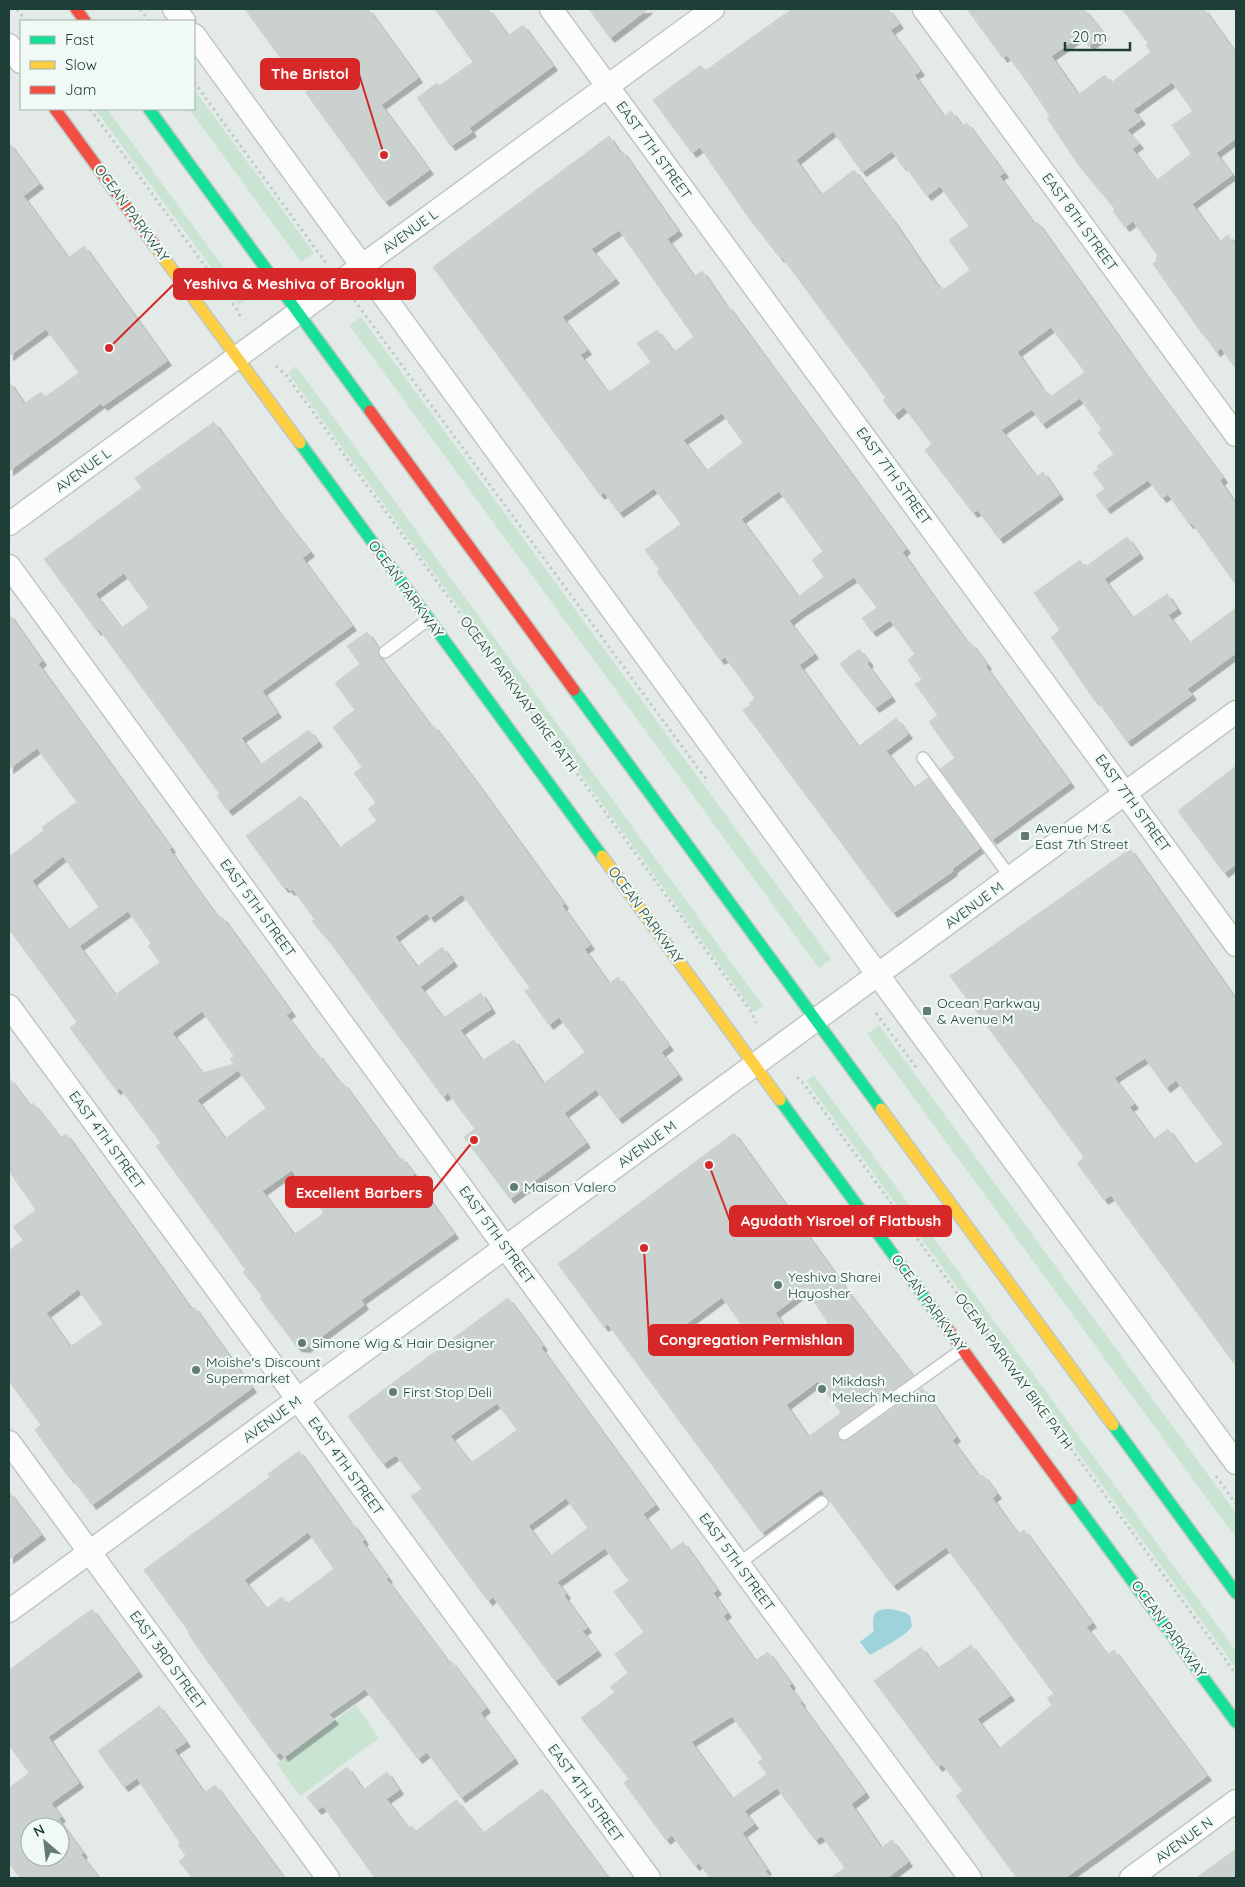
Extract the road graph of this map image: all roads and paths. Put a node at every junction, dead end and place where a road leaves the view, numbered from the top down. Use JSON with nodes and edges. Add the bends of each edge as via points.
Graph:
{"nodes":[{"id":1,"x":17,"y":9,"type":"edge"},
{"id":2,"x":76,"y":9,"type":"edge"},
{"id":3,"x":140,"y":9,"type":"edge"},
{"id":4,"x":174,"y":9,"type":"edge"},
{"id":5,"x":550,"y":9,"type":"edge"},
{"id":6,"x":713,"y":9,"type":"edge"},
{"id":7,"x":924,"y":9,"type":"edge"},
{"id":8,"x":25,"y":20,"type":"edge"},
{"id":9,"x":84,"y":20,"type":"edge"},
{"id":10,"x":148,"y":20,"type":"edge"},
{"id":11,"x":183,"y":20,"type":"edge"},
{"id":12,"x":195,"y":36,"type":"edge"},
{"id":13,"x":9,"y":45,"type":"edge"},
{"id":14,"x":20,"y":61,"type":"edge"},
{"id":15,"x":195,"y":83,"type":"edge"},
{"id":16,"x":608,"y":86,"type":"junction"},
{"id":17,"x":57,"y":110,"type":"edge"},
{"id":18,"x":91,"y":110,"type":"edge"},
{"id":19,"x":150,"y":110,"type":"edge"},
{"id":20,"x":326,"y":263,"type":"dead end"},
{"id":21,"x":362,"y":266,"type":"junction"},
{"id":22,"x":354,"y":300,"type":"dead end"},
{"id":23,"x":298,"y":312,"type":"junction"},
{"id":24,"x":244,"y":325,"type":"dead end"},
{"id":25,"x":237,"y":357,"type":"junction"},
{"id":26,"x":270,"y":360,"type":"dead end"},
{"id":27,"x":1236,"y":435,"type":"edge"},
{"id":28,"x":9,"y":524,"type":"edge"},
{"id":29,"x":9,"y":566,"type":"edge"},
{"id":30,"x":429,"y":619,"type":"junction"},
{"id":31,"x":385,"y":652,"type":"dead end"},
{"id":32,"x":1236,"y":712,"type":"edge"},
{"id":33,"x":923,"y":758,"type":"dead end"},
{"id":34,"x":711,"y":787,"type":"dead end"},
{"id":35,"x":1126,"y":793,"type":"junction"},
{"id":36,"x":1011,"y":878,"type":"junction"},
{"id":37,"x":1236,"y":945,"type":"edge"},
{"id":38,"x":878,"y":975,"type":"junction"},
{"id":39,"x":9,"y":1006,"type":"edge"},
{"id":40,"x":817,"y":1020,"type":"junction"},
{"id":41,"x":758,"y":1026,"type":"dead end"},
{"id":42,"x":756,"y":1065,"type":"junction"},
{"id":43,"x":792,"y":1073,"type":"dead end"},
{"id":44,"x":505,"y":1246,"type":"junction"},
{"id":45,"x":963,"y":1349,"type":"junction"},
{"id":46,"x":298,"y":1400,"type":"junction"},
{"id":47,"x":844,"y":1434,"type":"dead end"},
{"id":48,"x":10,"y":1445,"type":"edge"},
{"id":49,"x":1236,"y":1463,"type":"edge"},
{"id":50,"x":822,"y":1502,"type":"dead end"},
{"id":51,"x":89,"y":1553,"type":"junction"},
{"id":52,"x":738,"y":1564,"type":"junction"},
{"id":53,"x":1236,"y":1593,"type":"edge"},
{"id":54,"x":9,"y":1611,"type":"edge"},
{"id":55,"x":1236,"y":1674,"type":"edge"},
{"id":56,"x":1236,"y":1722,"type":"edge"},
{"id":57,"x":1236,"y":1801,"type":"edge"},
{"id":58,"x":328,"y":1878,"type":"edge"},
{"id":59,"x":649,"y":1878,"type":"edge"},
{"id":60,"x":970,"y":1878,"type":"edge"},
{"id":61,"x":1131,"y":1878,"type":"edge"}],
"edges":[{"from":1,"to":8,"type":"path"},
{"from":2,"to":9,"type":"street"},
{"from":3,"to":10,"type":"path"},
{"from":4,"to":11,"type":"street"},
{"from":5,"to":16,"type":"street","name":"EAST 7TH STREET"},
{"from":6,"to":16,"type":"street","name":"AVENUE L"},
{"from":7,"to":27,"type":"street","name":"EAST 8TH STREET"},
{"from":12,"to":21,"type":"street"},
{"from":13,"to":14,"type":"street"},
{"from":15,"to":20,"type":"path"},
{"from":16,"to":21,"type":"street","name":"AVENUE L"},
{"from":16,"to":35,"type":"street","name":"EAST 7TH STREET"},
{"from":17,"to":25,"type":"street","name":"OCEAN PARKWAY"},
{"from":18,"to":24,"type":"path","via":[[238,311]]},
{"from":19,"to":23,"type":"street"},
{"from":21,"to":23,"type":"street","name":"AVENUE L"},
{"from":21,"to":38,"type":"street"},
{"from":22,"to":34,"type":"path"},
{"from":23,"to":25,"type":"street","name":"AVENUE L"},
{"from":23,"to":40,"type":"street"},
{"from":25,"to":28,"type":"street","name":"AVENUE L"},
{"from":25,"to":30,"type":"street","name":"OCEAN PARKWAY"},
{"from":26,"to":41,"type":"path","name":"OCEAN PARKWAY BIKE PATH","via":[[304,399],[752,1013]]},
{"from":29,"to":44,"type":"street","name":"EAST 5TH STREET"},
{"from":30,"to":31,"type":"lane"},
{"from":30,"to":42,"type":"street","name":"OCEAN PARKWAY"},
{"from":32,"to":35,"type":"street","name":"AVENUE M"},
{"from":33,"to":36,"type":"lane"},
{"from":35,"to":36,"type":"street","name":"AVENUE M"},
{"from":35,"to":37,"type":"street","name":"EAST 7TH STREET"},
{"from":36,"to":38,"type":"street","name":"AVENUE M"},
{"from":38,"to":40,"type":"street","name":"AVENUE M"},
{"from":38,"to":49,"type":"street"},
{"from":39,"to":46,"type":"street","name":"EAST 4TH STREET"},
{"from":40,"to":42,"type":"street","name":"AVENUE M"},
{"from":40,"to":53,"type":"street"},
{"from":42,"to":44,"type":"street","name":"AVENUE M"},
{"from":42,"to":45,"type":"street","name":"OCEAN PARKWAY"},
{"from":43,"to":55,"type":"path","name":"OCEAN PARKWAY BIKE PATH","via":[[804,1084]]},
{"from":44,"to":46,"type":"street","name":"AVENUE M"},
{"from":44,"to":52,"type":"street","name":"EAST 5TH STREET"},
{"from":45,"to":47,"type":"lane"},
{"from":45,"to":56,"type":"street","name":"OCEAN PARKWAY"},
{"from":46,"to":51,"type":"street","name":"AVENUE M"},
{"from":46,"to":59,"type":"street","name":"EAST 4TH STREET"},
{"from":48,"to":51,"type":"street","name":"EAST 3RD STREET"},
{"from":50,"to":52,"type":"lane"},
{"from":51,"to":54,"type":"street","name":"AVENUE M"},
{"from":51,"to":58,"type":"street","name":"EAST 3RD STREET"},
{"from":52,"to":60,"type":"street","name":"EAST 5TH STREET"},
{"from":57,"to":61,"type":"street","name":"AVENUE N"}]}
